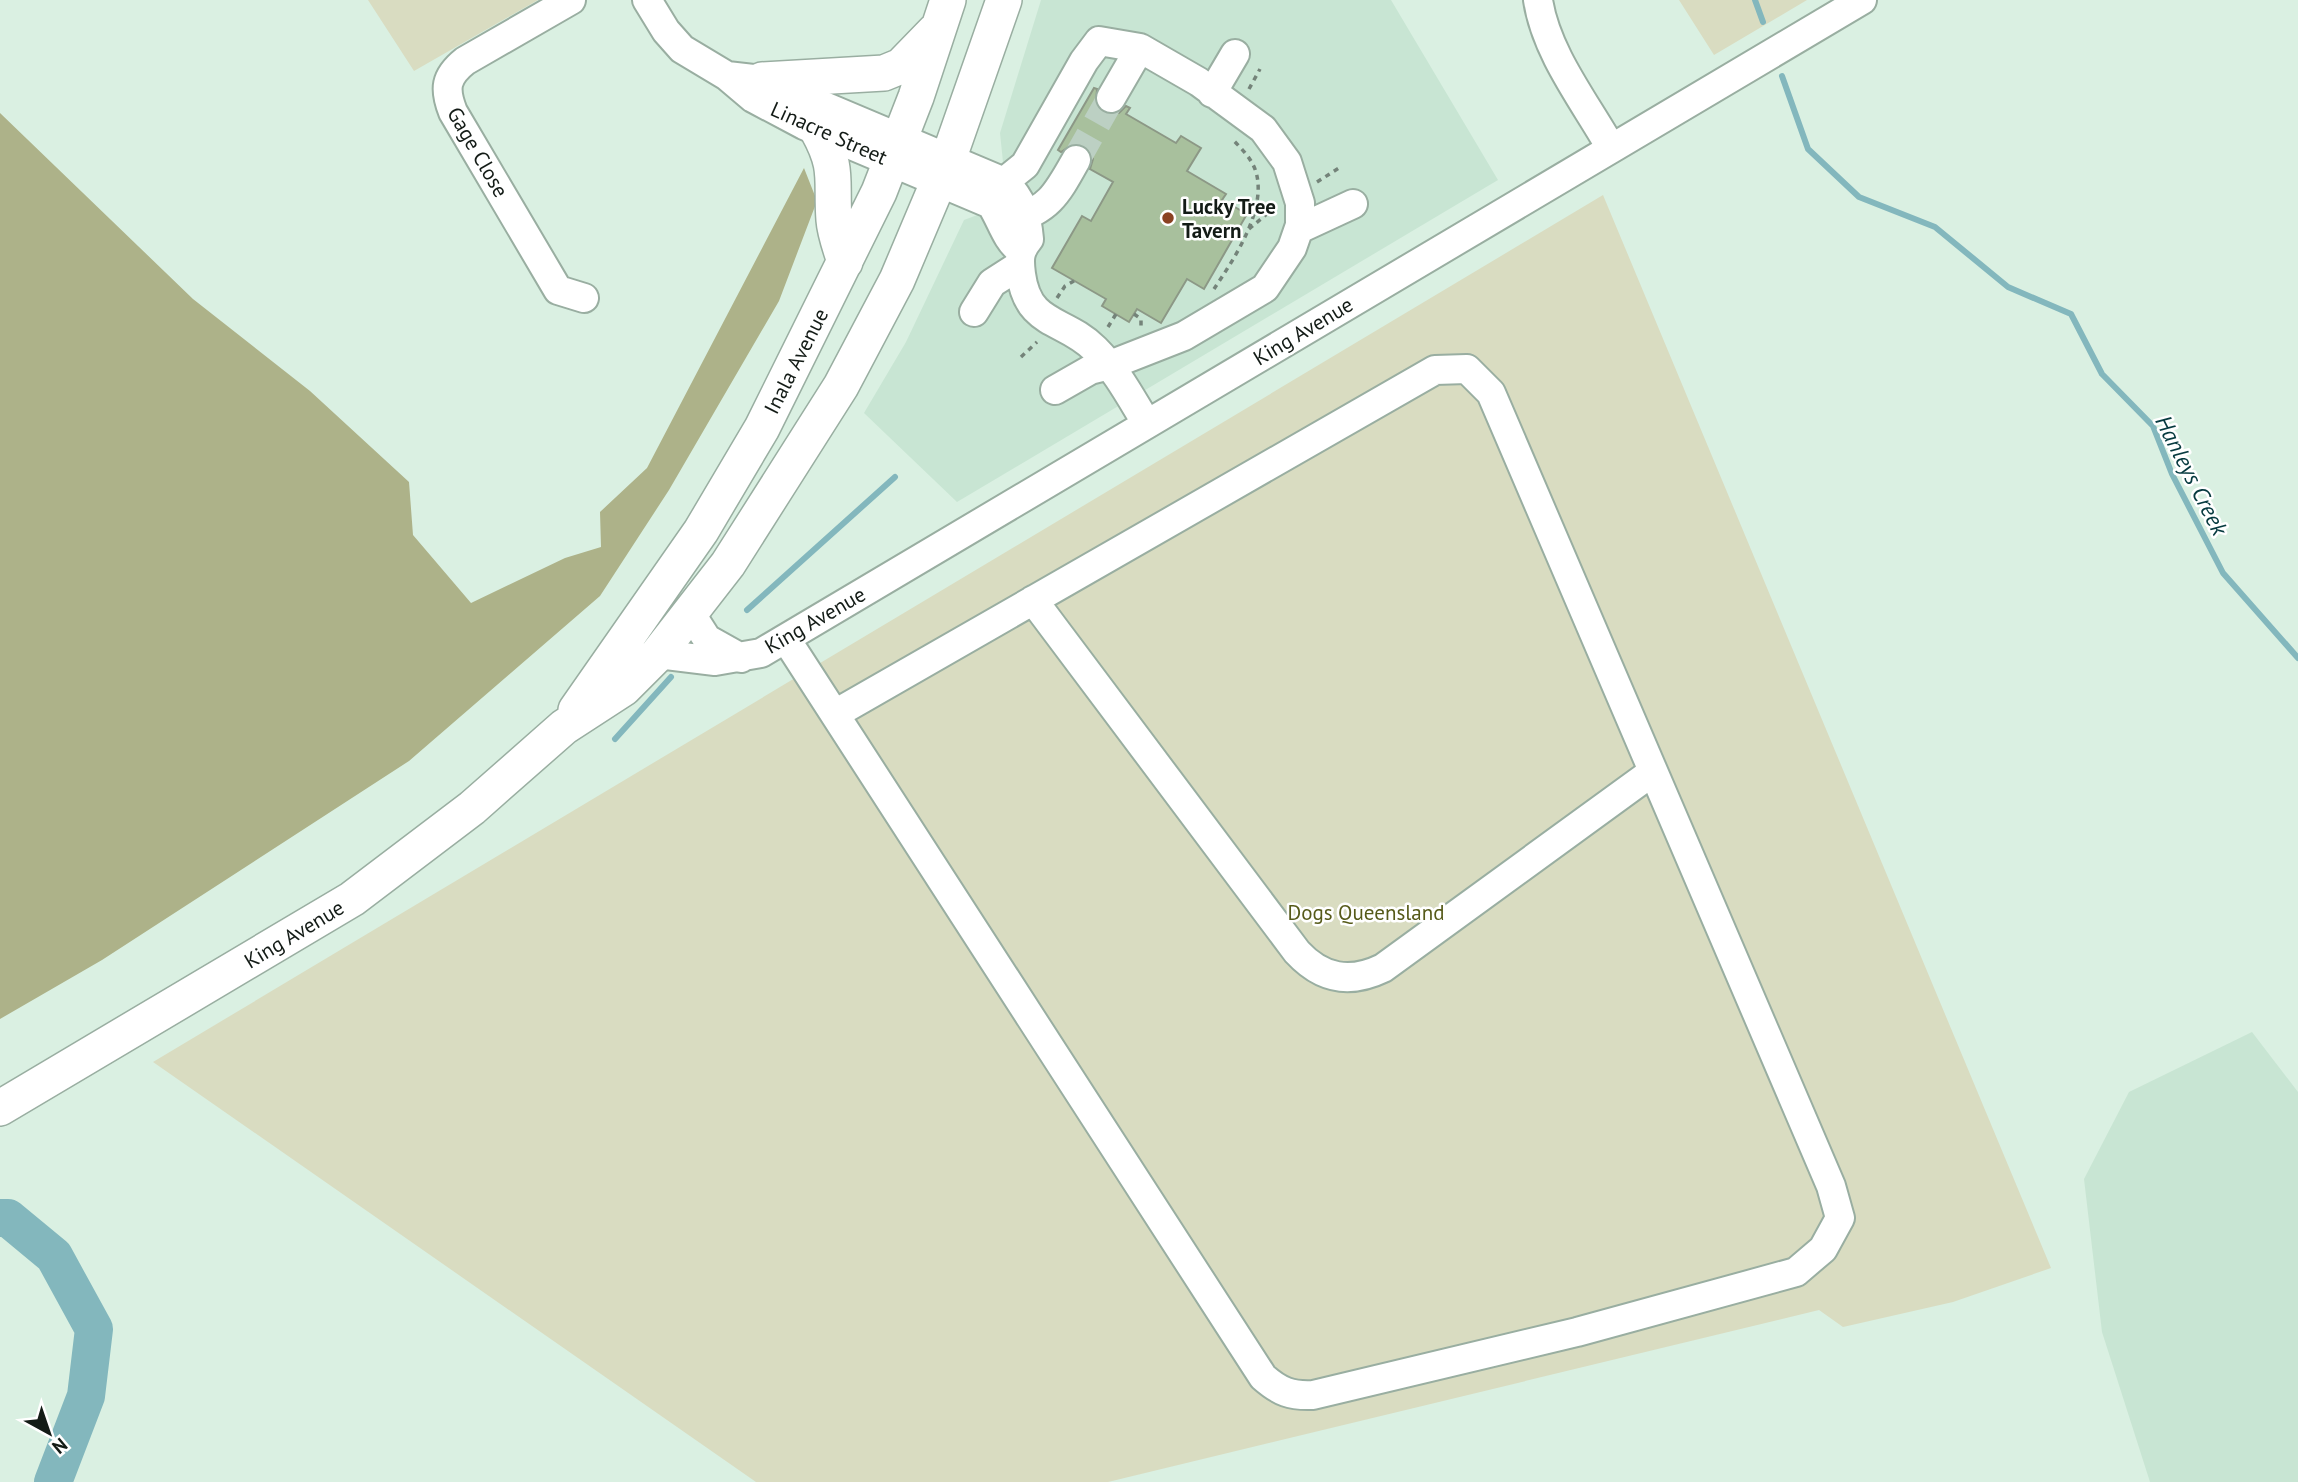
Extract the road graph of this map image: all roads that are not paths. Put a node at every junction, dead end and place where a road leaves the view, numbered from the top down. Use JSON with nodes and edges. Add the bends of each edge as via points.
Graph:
{"nodes":[{"id":1,"x":570,"y":0,"type":"edge"},
{"id":2,"x":647,"y":0,"type":"edge"},
{"id":3,"x":1004,"y":0,"type":"edge"},
{"id":4,"x":1538,"y":0,"type":"edge"},
{"id":5,"x":1862,"y":0,"type":"edge"},
{"id":6,"x":945,"y":13,"type":"edge"},
{"id":7,"x":1140,"y":48,"type":"junction"},
{"id":8,"x":1235,"y":54,"type":"dead end"},
{"id":9,"x":758,"y":89,"type":"junction"},
{"id":10,"x":1212,"y":93,"type":"junction"},
{"id":11,"x":1111,"y":98,"type":"tunnel mouth"},
{"id":12,"x":818,"y":131,"type":"junction"},
{"id":13,"x":1611,"y":148,"type":"junction"},
{"id":14,"x":897,"y":149,"type":"junction"},
{"id":15,"x":1076,"y":160,"type":"tunnel mouth"},
{"id":16,"x":944,"y":169,"type":"junction"},
{"id":17,"x":1004,"y":183,"type":"junction"},
{"id":18,"x":1353,"y":204,"type":"dead end"},
{"id":19,"x":1015,"y":220,"type":"junction"},
{"id":20,"x":1299,"y":229,"type":"junction"},
{"id":21,"x":1020,"y":257,"type":"junction"},
{"id":22,"x":845,"y":262,"type":"junction"},
{"id":23,"x":584,"y":298,"type":"dead end"},
{"id":24,"x":974,"y":312,"type":"dead end"},
{"id":25,"x":1110,"y":365,"type":"junction"},
{"id":26,"x":1055,"y":390,"type":"dead end"},
{"id":27,"x":1147,"y":424,"type":"junction"},
{"id":28,"x":1033,"y":600,"type":"junction"},
{"id":29,"x":691,"y":614,"type":"junction"},
{"id":30,"x":786,"y":639,"type":"junction"},
{"id":31,"x":741,"y":658,"type":"junction"},
{"id":32,"x":652,"y":660,"type":"junction"},
{"id":33,"x":588,"y":693,"type":"joint"},
{"id":34,"x":835,"y":714,"type":"junction"},
{"id":35,"x":564,"y":727,"type":"junction"},
{"id":36,"x":1651,"y":773,"type":"junction"},
{"id":37,"x":0,"y":1108,"type":"edge"}],
"edges":[{"from":1,"to":23,"type":"street","name":"Gage Close","via":[[452,71],[446,96],[558,290]]},
{"from":2,"to":9,"type":"street","name":"Linacre Street","via":[[682,49]]},
{"from":3,"to":16,"type":"main road"},
{"from":4,"to":13,"type":"street","via":[[1553,47]]},
{"from":5,"to":13,"type":"street","name":"King Avenue"},
{"from":6,"to":9,"type":"main road","via":[[893,71]]},
{"from":6,"to":14,"type":"main road","name":"Inala Avenue"},
{"from":7,"to":10,"type":"street"},
{"from":7,"to":11,"type":"street"},
{"from":7,"to":17,"type":"street","via":[[1100,41],[1025,165]]},
{"from":8,"to":10,"type":"street"},
{"from":9,"to":12,"type":"street","name":"Linacre Street"},
{"from":9,"to":14,"type":"street","name":"Linacre Street"},
{"from":10,"to":20,"type":"street","via":[[1263,129],[1287,162],[1300,203]]},
{"from":12,"to":14,"type":"street","name":"Linacre Street"},
{"from":12,"to":22,"type":"main road","via":[[832,160],[834,222]]},
{"from":13,"to":27,"type":"street","name":"King Avenue"},
{"from":14,"to":16,"type":"street","name":"Linacre Street"},
{"from":14,"to":22,"type":"main road","name":"Inala Avenue"},
{"from":15,"to":19,"type":"street","via":[[1054,199]]},
{"from":16,"to":17,"type":"street"},
{"from":16,"to":19,"type":"street"},
{"from":16,"to":29,"type":"main road","via":[[897,279],[841,386]]},
{"from":17,"to":19,"type":"street","via":[[1014,192]]},
{"from":18,"to":20,"type":"street"},
{"from":19,"to":21,"type":"street","via":[[1012,244]]},
{"from":20,"to":25,"type":"street","via":[[1265,288],[1184,336]]},
{"from":21,"to":24,"type":"street","via":[[992,283]]},
{"from":21,"to":25,"type":"street","via":[[1023,293],[1034,311],[1092,346]]},
{"from":22,"to":33,"type":"main road","name":"Inala Avenue","via":[[762,428],[701,531]]},
{"from":25,"to":26,"type":"street","via":[[1090,369]]},
{"from":25,"to":27,"type":"street"},
{"from":27,"to":30,"type":"street","name":"King Avenue"},
{"from":28,"to":34,"type":"street"},
{"from":28,"to":36,"type":"street","via":[[1297,952],[1320,971],[1362,978],[1383,968]]},
{"from":28,"to":36,"type":"street","via":[[1435,370],[1467,369],[1491,393]]},
{"from":29,"to":31,"type":"street","name":"King Avenue","via":[[707,639]]},
{"from":29,"to":32,"type":"main road"},
{"from":30,"to":31,"type":"street","name":"King Avenue"},
{"from":30,"to":34,"type":"street"},
{"from":31,"to":32,"type":"street","name":"King Avenue"},
{"from":32,"to":35,"type":"main road","name":"King Avenue","via":[[624,688]]},
{"from":33,"to":35,"type":"main road","name":"King Avenue"},
{"from":34,"to":36,"type":"street","via":[[1263,1377],[1290,1396],[1313,1395],[1577,1332],[1796,1272],[1823,1249],[1840,1218],[1830,1186]]},
{"from":35,"to":37,"type":"main road","name":"King Avenue","via":[[472,808],[352,899]]}]}
